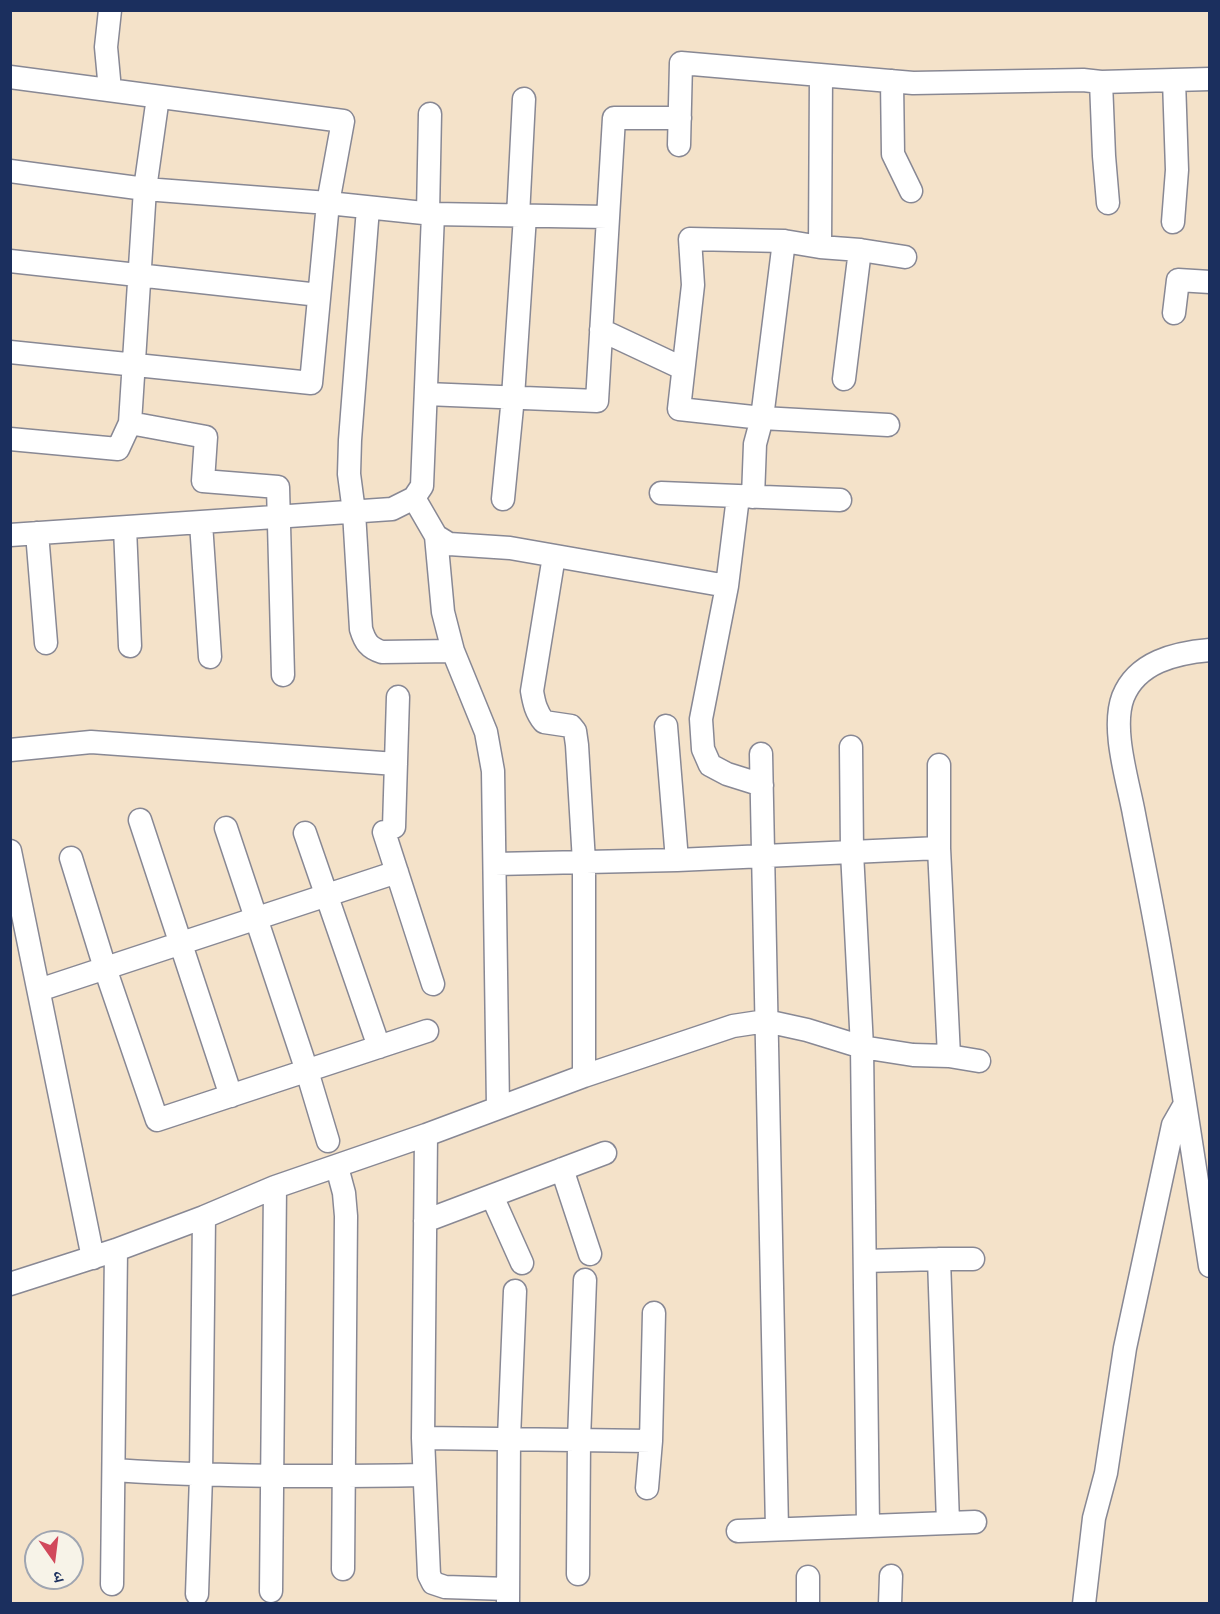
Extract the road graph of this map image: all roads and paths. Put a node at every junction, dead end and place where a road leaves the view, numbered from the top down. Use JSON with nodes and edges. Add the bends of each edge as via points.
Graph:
{"nodes":[{"id":1,"x":110,"y":10,"type":"edge"},
{"id":2,"x":821,"y":75,"type":"junction"},
{"id":3,"x":10,"y":77,"type":"edge"},
{"id":4,"x":1209,"y":79,"type":"edge"},
{"id":5,"x":1174,"y":80,"type":"junction"},
{"id":6,"x":892,"y":81,"type":"junction"},
{"id":7,"x":1101,"y":82,"type":"junction"},
{"id":8,"x":110,"y":90,"type":"junction"},
{"id":9,"x":158,"y":97,"type":"junction"},
{"id":10,"x":524,"y":99,"type":"dead end"},
{"id":11,"x":430,"y":114,"type":"dead end"},
{"id":12,"x":680,"y":118,"type":"junction"},
{"id":13,"x":679,"y":146,"type":"dead end"},
{"id":14,"x":10,"y":171,"type":"edge"},
{"id":15,"x":145,"y":189,"type":"junction"},
{"id":16,"x":911,"y":190,"type":"dead end"},
{"id":17,"x":328,"y":203,"type":"junction"},
{"id":18,"x":1108,"y":203,"type":"dead end"},
{"id":19,"x":369,"y":208,"type":"junction"},
{"id":20,"x":430,"y":214,"type":"junction"},
{"id":21,"x":521,"y":216,"type":"junction"},
{"id":22,"x":608,"y":217,"type":"junction"},
{"id":23,"x":1173,"y":222,"type":"dead end"},
{"id":24,"x":784,"y":241,"type":"junction"},
{"id":25,"x":820,"y":247,"type":"junction"},
{"id":26,"x":860,"y":250,"type":"junction"},
{"id":27,"x":905,"y":257,"type":"dead end"},
{"id":28,"x":10,"y":261,"type":"edge"},
{"id":29,"x":139,"y":275,"type":"junction"},
{"id":30,"x":1209,"y":282,"type":"edge"},
{"id":31,"x":320,"y":295,"type":"junction"},
{"id":32,"x":1174,"y":313,"type":"dead end"},
{"id":33,"x":601,"y":330,"type":"junction"},
{"id":34,"x":10,"y":352,"type":"edge"},
{"id":35,"x":133,"y":364,"type":"junction"},
{"id":36,"x":682,"y":368,"type":"junction"},
{"id":37,"x":844,"y":379,"type":"dead end"},
{"id":38,"x":426,"y":394,"type":"junction"},
{"id":39,"x":513,"y":398,"type":"junction"},
{"id":40,"x":762,"y":418,"type":"junction"},
{"id":41,"x":130,"y":423,"type":"junction"},
{"id":42,"x":888,"y":426,"type":"dead end"},
{"id":43,"x":10,"y":439,"type":"edge"},
{"id":44,"x":661,"y":493,"type":"dead end"},
{"id":45,"x":745,"y":497,"type":"junction"},
{"id":46,"x":414,"y":498,"type":"junction"},
{"id":47,"x":503,"y":498,"type":"dead end"},
{"id":48,"x":840,"y":500,"type":"dead end"},
{"id":49,"x":354,"y":512,"type":"junction"},
{"id":50,"x":279,"y":518,"type":"junction"},
{"id":51,"x":201,"y":523,"type":"junction"},
{"id":52,"x":125,"y":528,"type":"junction"},
{"id":53,"x":37,"y":533,"type":"junction"},
{"id":54,"x":10,"y":535,"type":"edge"},
{"id":55,"x":436,"y":536,"type":"junction"},
{"id":56,"x":554,"y":556,"type":"junction"},
{"id":57,"x":727,"y":586,"type":"junction"},
{"id":58,"x":46,"y":643,"type":"dead end"},
{"id":59,"x":130,"y":646,"type":"dead end"},
{"id":60,"x":1209,"y":650,"type":"edge"},
{"id":61,"x":453,"y":651,"type":"junction"},
{"id":62,"x":210,"y":657,"type":"dead end"},
{"id":63,"x":283,"y":675,"type":"dead end"},
{"id":64,"x":398,"y":697,"type":"dead end"},
{"id":65,"x":666,"y":726,"type":"dead end"},
{"id":66,"x":851,"y":747,"type":"dead end"},
{"id":67,"x":10,"y":750,"type":"edge"},
{"id":68,"x":761,"y":754,"type":"dead end"},
{"id":69,"x":396,"y":764,"type":"junction"},
{"id":70,"x":939,"y":765,"type":"dead end"},
{"id":71,"x":762,"y":784,"type":"junction"},
{"id":72,"x":140,"y":820,"type":"dead end"},
{"id":73,"x":226,"y":828,"type":"dead end"},
{"id":74,"x":305,"y":833,"type":"dead end"},
{"id":75,"x":939,"y":848,"type":"junction"},
{"id":76,"x":10,"y":851,"type":"edge"},
{"id":77,"x":852,"y":852,"type":"junction"},
{"id":78,"x":763,"y":856,"type":"junction"},
{"id":79,"x":71,"y":858,"type":"dead end"},
{"id":80,"x":677,"y":860,"type":"junction"},
{"id":81,"x":584,"y":862,"type":"junction"},
{"id":82,"x":495,"y":864,"type":"junction"},
{"id":83,"x":397,"y":872,"type":"junction"},
{"id":84,"x":327,"y":895,"type":"junction"},
{"id":85,"x":256,"y":918,"type":"junction"},
{"id":86,"x":180,"y":944,"type":"junction"},
{"id":87,"x":105,"y":968,"type":"junction"},
{"id":88,"x":433,"y":984,"type":"dead end"},
{"id":89,"x":39,"y":990,"type":"junction"},
{"id":90,"x":766,"y":1021,"type":"junction"},
{"id":91,"x":428,"y":1030,"type":"dead end"},
{"id":92,"x":379,"y":1047,"type":"junction"},
{"id":93,"x":862,"y":1047,"type":"junction"},
{"id":94,"x":949,"y":1056,"type":"junction"},
{"id":95,"x":979,"y":1061,"type":"dead end"},
{"id":96,"x":307,"y":1071,"type":"junction"},
{"id":97,"x":584,"y":1076,"type":"junction"},
{"id":98,"x":231,"y":1096,"type":"junction"},
{"id":99,"x":1185,"y":1104,"type":"junction"},
{"id":100,"x":498,"y":1107,"type":"junction"},
{"id":101,"x":426,"y":1135,"type":"junction"},
{"id":102,"x":328,"y":1141,"type":"dead end"},
{"id":103,"x":605,"y":1153,"type":"dead end"},
{"id":104,"x":337,"y":1167,"type":"junction"},
{"id":105,"x":562,"y":1169,"type":"junction"},
{"id":106,"x":275,"y":1187,"type":"junction"},
{"id":107,"x":492,"y":1196,"type":"junction"},
{"id":108,"x":204,"y":1217,"type":"junction"},
{"id":109,"x":425,"y":1221,"type":"junction"},
{"id":110,"x":116,"y":1250,"type":"junction"},
{"id":111,"x":590,"y":1254,"type":"dead end"},
{"id":112,"x":93,"y":1258,"type":"junction"},
{"id":113,"x":939,"y":1259,"type":"junction"},
{"id":114,"x":973,"y":1259,"type":"dead end"},
{"id":115,"x":865,"y":1261,"type":"junction"},
{"id":116,"x":522,"y":1263,"type":"dead end"},
{"id":117,"x":1209,"y":1266,"type":"edge"},
{"id":118,"x":585,"y":1280,"type":"dead end"},
{"id":119,"x":10,"y":1284,"type":"edge"},
{"id":120,"x":515,"y":1291,"type":"dead end"},
{"id":121,"x":654,"y":1313,"type":"dead end"},
{"id":122,"x":423,"y":1438,"type":"junction"},
{"id":123,"x":509,"y":1438,"type":"junction"},
{"id":124,"x":579,"y":1440,"type":"junction"},
{"id":125,"x":651,"y":1441,"type":"junction"},
{"id":126,"x":114,"y":1470,"type":"junction"},
{"id":127,"x":424,"y":1475,"type":"junction"},
{"id":128,"x":201,"y":1476,"type":"junction"},
{"id":129,"x":343,"y":1476,"type":"junction"},
{"id":130,"x":272,"y":1477,"type":"junction"},
{"id":131,"x":647,"y":1488,"type":"dead end"},
{"id":132,"x":975,"y":1521,"type":"dead end"},
{"id":133,"x":948,"y":1522,"type":"junction"},
{"id":134,"x":868,"y":1526,"type":"junction"},
{"id":135,"x":777,"y":1529,"type":"junction"},
{"id":136,"x":738,"y":1531,"type":"dead end"},
{"id":137,"x":343,"y":1569,"type":"dead end"},
{"id":138,"x":579,"y":1574,"type":"dead end"},
{"id":139,"x":891,"y":1576,"type":"dead end"},
{"id":140,"x":808,"y":1578,"type":"dead end"},
{"id":141,"x":112,"y":1584,"type":"dead end"},
{"id":142,"x":271,"y":1591,"type":"dead end"},
{"id":143,"x":197,"y":1594,"type":"dead end"},
{"id":144,"x":508,"y":1596,"type":"edge"},
{"id":145,"x":808,"y":1604,"type":"edge"},
{"id":146,"x":890,"y":1604,"type":"edge"},
{"id":147,"x":1084,"y":1604,"type":"edge"}],
"edges":[{"from":1,"to":8,"type":"street","via":[[106,47]]},
{"from":2,"to":6,"type":"street"},
{"from":2,"to":12,"type":"street","via":[[681,63]]},
{"from":2,"to":25,"type":"street"},
{"from":3,"to":8,"type":"street"},
{"from":4,"to":5,"type":"street"},
{"from":5,"to":7,"type":"street"},
{"from":5,"to":23,"type":"street"},
{"from":6,"to":7,"type":"street"},
{"from":6,"to":16,"type":"street","via":[[893,154]]},
{"from":7,"to":18,"type":"street"},
{"from":8,"to":9,"type":"street"},
{"from":9,"to":15,"type":"street"},
{"from":9,"to":17,"type":"street","via":[[343,121]]},
{"from":10,"to":21,"type":"street"},
{"from":11,"to":20,"type":"street"},
{"from":12,"to":13,"type":"street"},
{"from":12,"to":22,"type":"street","via":[[614,118]]},
{"from":14,"to":15,"type":"street"},
{"from":15,"to":17,"type":"street"},
{"from":15,"to":29,"type":"street"},
{"from":17,"to":19,"type":"street"},
{"from":17,"to":31,"type":"street"},
{"from":19,"to":20,"type":"street"},
{"from":19,"to":49,"type":"street","via":[[350,440]]},
{"from":20,"to":21,"type":"street"},
{"from":20,"to":38,"type":"street"},
{"from":21,"to":22,"type":"street"},
{"from":21,"to":39,"type":"street"},
{"from":22,"to":33,"type":"street"},
{"from":24,"to":25,"type":"street"},
{"from":24,"to":36,"type":"street","via":[[690,239],[693,285]]},
{"from":24,"to":40,"type":"street"},
{"from":25,"to":26,"type":"street"},
{"from":26,"to":27,"type":"street"},
{"from":26,"to":37,"type":"street"},
{"from":28,"to":29,"type":"street"},
{"from":29,"to":31,"type":"street"},
{"from":29,"to":35,"type":"street"},
{"from":30,"to":32,"type":"street","via":[[1178,280]]},
{"from":31,"to":35,"type":"street","via":[[311,382]]},
{"from":33,"to":36,"type":"street"},
{"from":33,"to":39,"type":"street","via":[[597,400]]},
{"from":34,"to":35,"type":"street"},
{"from":35,"to":41,"type":"street"},
{"from":36,"to":40,"type":"street","via":[[679,409]]},
{"from":38,"to":39,"type":"street"},
{"from":38,"to":46,"type":"street","via":[[422,486]]},
{"from":39,"to":47,"type":"street"},
{"from":40,"to":42,"type":"street"},
{"from":40,"to":45,"type":"street"},
{"from":41,"to":43,"type":"street","via":[[118,449]]},
{"from":41,"to":50,"type":"street","via":[[206,437],[203,481],[278,487]]},
{"from":44,"to":45,"type":"street"},
{"from":45,"to":48,"type":"street"},
{"from":45,"to":57,"type":"street"},
{"from":46,"to":49,"type":"street","via":[[392,509]]},
{"from":46,"to":55,"type":"street"},
{"from":49,"to":50,"type":"street"},
{"from":49,"to":61,"type":"street","via":[[365,641],[382,652]]},
{"from":50,"to":51,"type":"street"},
{"from":50,"to":63,"type":"street"},
{"from":51,"to":52,"type":"street"},
{"from":51,"to":62,"type":"street"},
{"from":52,"to":53,"type":"street"},
{"from":52,"to":59,"type":"street"},
{"from":53,"to":54,"type":"street"},
{"from":53,"to":58,"type":"street"},
{"from":55,"to":56,"type":"street","via":[[449,544]]},
{"from":55,"to":61,"type":"street","via":[[443,612]]},
{"from":56,"to":57,"type":"street"},
{"from":56,"to":81,"type":"street","via":[[532,691],[544,722],[571,726],[575,732]]},
{"from":57,"to":71,"type":"street","via":[[701,719],[703,749],[710,765]]},
{"from":60,"to":99,"type":"street","via":[[1149,665],[1129,687],[1119,717],[1122,753]]},
{"from":61,"to":82,"type":"street","via":[[486,732],[493,771]]},
{"from":64,"to":69,"type":"street"},
{"from":65,"to":80,"type":"street"},
{"from":66,"to":77,"type":"street"},
{"from":67,"to":69,"type":"street","via":[[91,742]]},
{"from":68,"to":71,"type":"street"},
{"from":69,"to":83,"type":"street","via":[[389,830]]},
{"from":70,"to":75,"type":"street"},
{"from":71,"to":78,"type":"street"},
{"from":72,"to":86,"type":"street"},
{"from":73,"to":85,"type":"street"},
{"from":74,"to":84,"type":"street"},
{"from":75,"to":77,"type":"street"},
{"from":75,"to":94,"type":"street"},
{"from":76,"to":89,"type":"street"},
{"from":77,"to":78,"type":"street"},
{"from":77,"to":93,"type":"street"},
{"from":78,"to":80,"type":"street"},
{"from":78,"to":90,"type":"street"},
{"from":79,"to":87,"type":"street"},
{"from":80,"to":81,"type":"street"},
{"from":81,"to":82,"type":"street"},
{"from":81,"to":97,"type":"street"},
{"from":82,"to":100,"type":"street"},
{"from":83,"to":84,"type":"street"},
{"from":83,"to":88,"type":"street"},
{"from":84,"to":85,"type":"street"},
{"from":84,"to":92,"type":"street"},
{"from":85,"to":86,"type":"street"},
{"from":85,"to":96,"type":"street"},
{"from":86,"to":87,"type":"street"},
{"from":86,"to":98,"type":"street"},
{"from":87,"to":89,"type":"street"},
{"from":87,"to":98,"type":"street","via":[[157,1120]]},
{"from":89,"to":112,"type":"street"},
{"from":90,"to":93,"type":"street"},
{"from":90,"to":97,"type":"street","via":[[733,1026]]},
{"from":90,"to":135,"type":"street"},
{"from":91,"to":92,"type":"street"},
{"from":92,"to":96,"type":"street"},
{"from":93,"to":94,"type":"street"},
{"from":93,"to":115,"type":"street"},
{"from":94,"to":95,"type":"street"},
{"from":96,"to":98,"type":"street"},
{"from":96,"to":102,"type":"street"},
{"from":97,"to":100,"type":"street"},
{"from":99,"to":117,"type":"street"},
{"from":99,"to":147,"type":"street","via":[[1173,1125],[1125,1348],[1106,1473],[1094,1518]]},
{"from":100,"to":101,"type":"street"},
{"from":101,"to":104,"type":"street"},
{"from":101,"to":109,"type":"street"},
{"from":103,"to":105,"type":"street"},
{"from":104,"to":106,"type":"street"},
{"from":104,"to":129,"type":"street","via":[[346,1216]]},
{"from":105,"to":107,"type":"street"},
{"from":105,"to":111,"type":"street"},
{"from":106,"to":108,"type":"street"},
{"from":106,"to":130,"type":"street"},
{"from":107,"to":109,"type":"street"},
{"from":107,"to":116,"type":"street"},
{"from":108,"to":110,"type":"street"},
{"from":108,"to":128,"type":"street"},
{"from":109,"to":122,"type":"street"},
{"from":110,"to":112,"type":"street"},
{"from":110,"to":126,"type":"street"},
{"from":112,"to":119,"type":"street"},
{"from":113,"to":114,"type":"street"},
{"from":113,"to":115,"type":"street"},
{"from":113,"to":133,"type":"street"},
{"from":115,"to":134,"type":"street"},
{"from":118,"to":124,"type":"street"},
{"from":120,"to":123,"type":"street"},
{"from":121,"to":125,"type":"street"},
{"from":122,"to":123,"type":"street"},
{"from":122,"to":127,"type":"street"},
{"from":123,"to":124,"type":"street"},
{"from":123,"to":144,"type":"street"},
{"from":124,"to":125,"type":"street"},
{"from":124,"to":138,"type":"street"},
{"from":125,"to":131,"type":"street"},
{"from":126,"to":128,"type":"street"},
{"from":126,"to":141,"type":"street"},
{"from":127,"to":129,"type":"street"},
{"from":127,"to":144,"type":"street","via":[[427,1554],[433,1583]]},
{"from":128,"to":130,"type":"street"},
{"from":128,"to":143,"type":"street"},
{"from":129,"to":130,"type":"street"},
{"from":129,"to":137,"type":"street"},
{"from":130,"to":142,"type":"street"},
{"from":132,"to":133,"type":"street"},
{"from":133,"to":134,"type":"street"},
{"from":134,"to":135,"type":"street"},
{"from":135,"to":136,"type":"street"},
{"from":139,"to":146,"type":"street"},
{"from":140,"to":145,"type":"street"}]}
